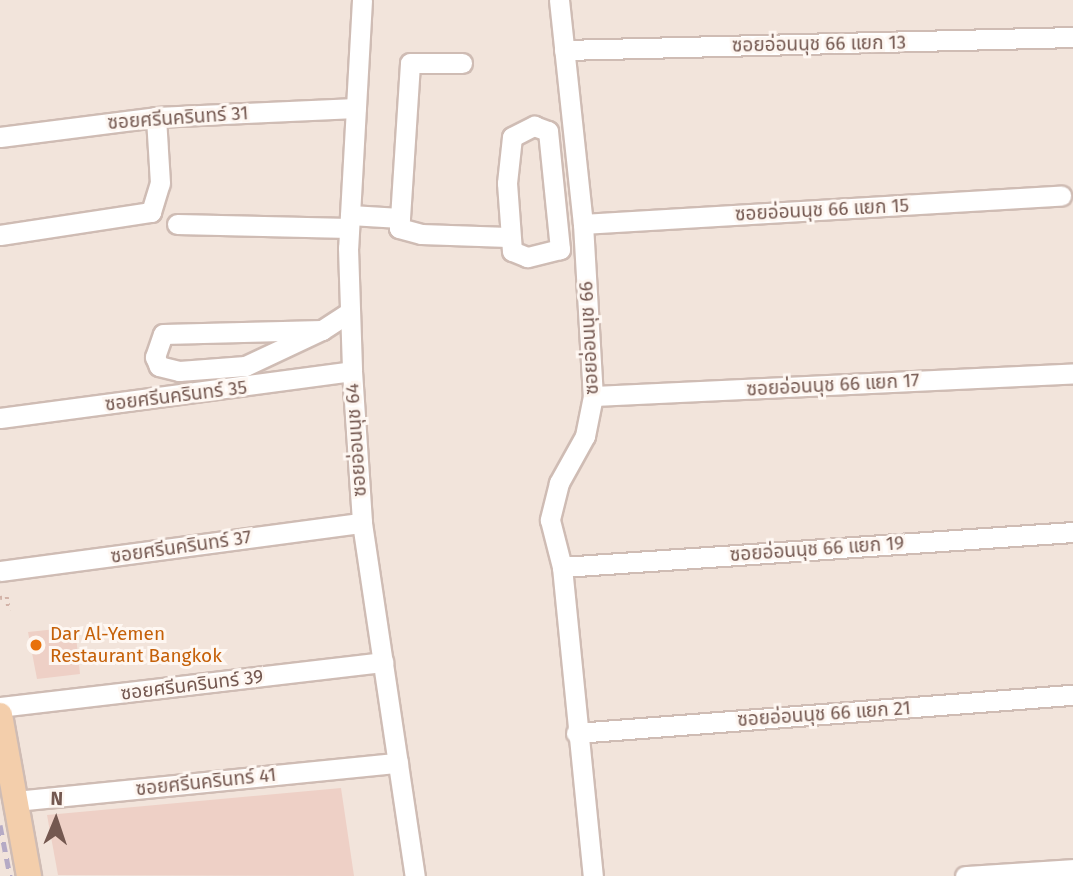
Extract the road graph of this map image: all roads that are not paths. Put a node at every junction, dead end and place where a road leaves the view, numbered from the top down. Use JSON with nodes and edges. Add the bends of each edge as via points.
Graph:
{"nodes":[{"id":1,"x":362,"y":0,"type":"edge"},
{"id":2,"x":559,"y":0,"type":"edge"},
{"id":3,"x":1065,"y":38,"type":"edge"},
{"id":4,"x":564,"y":50,"type":"junction"},
{"id":5,"x":462,"y":63,"type":"dead end"},
{"id":6,"x":356,"y":108,"type":"junction"},
{"id":7,"x":156,"y":117,"type":"junction"},
{"id":8,"x":0,"y":137,"type":"edge"},
{"id":9,"x":1061,"y":197,"type":"dead end"},
{"id":10,"x":400,"y":218,"type":"junction"},
{"id":11,"x":349,"y":221,"type":"junction"},
{"id":12,"x":583,"y":224,"type":"junction"},
{"id":13,"x":177,"y":225,"type":"dead end"},
{"id":14,"x":0,"y":235,"type":"edge"},
{"id":15,"x":508,"y":237,"type":"junction"},
{"id":16,"x":350,"y":312,"type":"junction"},
{"id":17,"x":322,"y":330,"type":"junction"},
{"id":18,"x":352,"y":371,"type":"junction"},
{"id":19,"x":1073,"y":373,"type":"edge"},
{"id":20,"x":593,"y":396,"type":"junction"},
{"id":21,"x":0,"y":418,"type":"edge"},
{"id":22,"x":362,"y":523,"type":"junction"},
{"id":23,"x":1073,"y":532,"type":"edge"},
{"id":24,"x":562,"y":567,"type":"junction"},
{"id":25,"x":0,"y":571,"type":"edge"},
{"id":26,"x":383,"y":662,"type":"junction"},
{"id":27,"x":1073,"y":695,"type":"edge"},
{"id":28,"x":0,"y":707,"type":"edge"},
{"id":29,"x":0,"y":715,"type":"edge"},
{"id":30,"x":576,"y":733,"type":"junction"},
{"id":31,"x":398,"y":763,"type":"junction"},
{"id":32,"x":15,"y":802,"type":"junction"},
{"id":33,"x":1073,"y":869,"type":"edge"},
{"id":34,"x":29,"y":876,"type":"edge"},
{"id":35,"x":415,"y":876,"type":"edge"},
{"id":36,"x":593,"y":876,"type":"edge"},
{"id":37,"x":965,"y":876,"type":"edge"}],
"edges":[{"from":1,"to":6,"type":"street","name":"ซอยอ่อนนุช 64"},
{"from":2,"to":4,"type":"street","name":"ซอยอ่อนนุช 66"},
{"from":3,"to":4,"type":"street","name":"ซอยอ่อนนุช 66 แยก 13"},
{"from":4,"to":12,"type":"street","name":"ซอยอ่อนนุช 66"},
{"from":5,"to":10,"type":"street","via":[[410,63]]},
{"from":6,"to":7,"type":"street","name":"ซอยศรีนครินทร์ 31"},
{"from":6,"to":11,"type":"street","name":"ซอยอ่อนนุช 64"},
{"from":7,"to":8,"type":"street","name":"ซอยศรีนครินทร์ 31"},
{"from":7,"to":14,"type":"street","via":[[160,183],[151,212]]},
{"from":9,"to":12,"type":"street","name":"ซอยอ่อนนุช 66 แยก 15"},
{"from":10,"to":11,"type":"street"},
{"from":10,"to":15,"type":"street","via":[[399,229],[421,234]]},
{"from":11,"to":13,"type":"street"},
{"from":11,"to":16,"type":"street","name":"ซอยอ่อนนุช 64"},
{"from":12,"to":20,"type":"street","name":"ซอยอ่อนนุช 66"},
{"from":15,"to":15,"type":"street","via":[[512,137],[534,125],[548,131],[560,253],[527,257],[512,251]]},
{"from":16,"to":17,"type":"street"},
{"from":16,"to":18,"type":"street","name":"ซอยอ่อนนุช 64"},
{"from":17,"to":17,"type":"street","via":[[245,366],[179,371],[159,366],[155,357],[159,340],[173,332]]},
{"from":18,"to":21,"type":"street","name":"ซอยศรีนครินทร์ 35"},
{"from":18,"to":22,"type":"street","name":"ซอยอ่อนนุช 64"},
{"from":19,"to":20,"type":"street","name":"ซอยอ่อนนุช 66 แยก 17"},
{"from":20,"to":24,"type":"street","name":"ซอยอ่อนนุช 66","via":[[585,436],[559,484],[551,520]]},
{"from":22,"to":25,"type":"street","name":"ซอยศรีนครินทร์ 37"},
{"from":22,"to":26,"type":"street","name":"ซอยอ่อนนุช 64"},
{"from":23,"to":24,"type":"street","name":"ซอยอ่อนนุช 66 แยก 19"},
{"from":24,"to":30,"type":"street","name":"ซอยอ่อนนุช 66"},
{"from":26,"to":28,"type":"street","name":"ซอยศรีนครินทร์ 39"},
{"from":26,"to":31,"type":"street","name":"ซอยอ่อนนุช 64"},
{"from":27,"to":30,"type":"street","name":"ซอยอ่อนนุช 66 แยก 21"},
{"from":29,"to":32,"type":"main road"},
{"from":30,"to":36,"type":"street","name":"ซอยอ่อนนุช 66"},
{"from":31,"to":32,"type":"street","name":"ซอยศรีนครินทร์ 41"},
{"from":31,"to":35,"type":"street","name":"ซอยอ่อนนุช 64"},
{"from":32,"to":34,"type":"main road"},
{"from":33,"to":37,"type":"street"}]}
